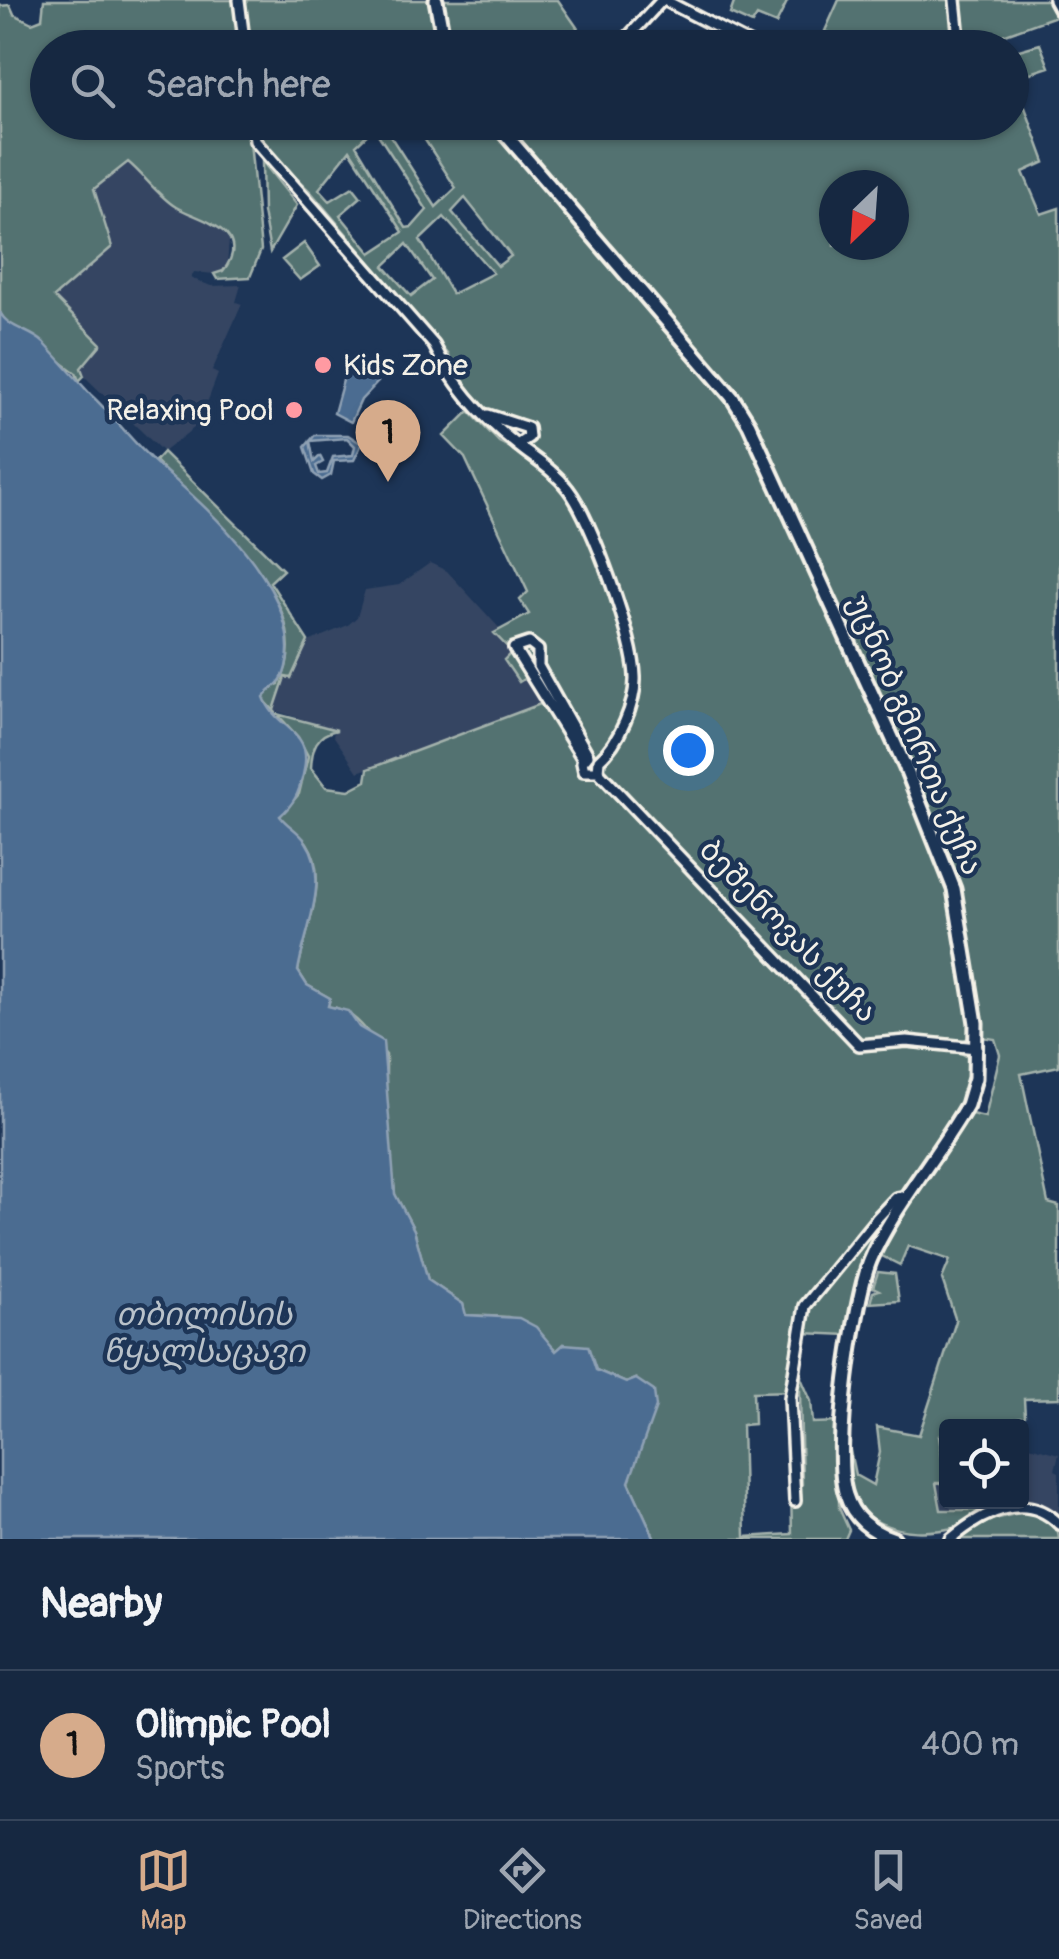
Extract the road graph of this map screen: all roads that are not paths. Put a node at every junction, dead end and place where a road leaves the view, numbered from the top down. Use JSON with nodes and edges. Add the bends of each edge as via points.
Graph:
{"nodes":[{"id":1,"x":239,"y":0,"type":"edge"},
{"id":2,"x":436,"y":0,"type":"edge"},
{"id":3,"x":663,"y":0,"type":"edge"},
{"id":4,"x":955,"y":0,"type":"edge"},
{"id":5,"x":1054,"y":0,"type":"edge"},
{"id":6,"x":1059,"y":9,"type":"edge"},
{"id":7,"x":243,"y":30,"type":"edge"},
{"id":8,"x":442,"y":30,"type":"edge"},
{"id":9,"x":635,"y":30,"type":"edge"},
{"id":10,"x":722,"y":30,"type":"edge"},
{"id":11,"x":958,"y":30,"type":"edge"},
{"id":12,"x":255,"y":140,"type":"edge"},
{"id":13,"x":510,"y":140,"type":"edge"},
{"id":14,"x":482,"y":413,"type":"junction"},
{"id":15,"x":518,"y":446,"type":"junction"},
{"id":16,"x":586,"y":757,"type":"junction"},
{"id":17,"x":599,"y":765,"type":"junction"},
{"id":18,"x":977,"y":1048,"type":"junction"},
{"id":19,"x":910,"y":1198,"type":"junction"},
{"id":20,"x":795,"y":1501,"type":"dead end"},
{"id":21,"x":1059,"y":1524,"type":"edge"},
{"id":22,"x":894,"y":1539,"type":"edge"},
{"id":23,"x":951,"y":1539,"type":"edge"}],
"edges":[{"from":1,"to":7,"type":"street"},
{"from":2,"to":8,"type":"main road"},
{"from":3,"to":9,"type":"street"},
{"from":3,"to":10,"type":"street"},
{"from":4,"to":11,"type":"street"},
{"from":5,"to":6,"type":"street"},
{"from":12,"to":14,"type":"street","via":[[417,325]]},
{"from":13,"to":18,"type":"main road","name":"უცნობ გმირთა ქუჩა","via":[[732,397],[767,458],[954,889]]},
{"from":14,"to":15,"type":"street"},
{"from":14,"to":15,"type":"street","via":[[528,428],[530,437]]},
{"from":15,"to":17,"type":"street","via":[[571,492],[632,656],[634,693]]},
{"from":16,"to":16,"type":"street","via":[[538,666],[538,650],[529,644],[514,648]]},
{"from":16,"to":17,"type":"street"},
{"from":16,"to":17,"type":"street","name":"ბეშენოვას ქუჩა","via":[[584,771]]},
{"from":17,"to":18,"type":"street","name":"ბეშენოვას ქუჩა","via":[[858,1045],[907,1040]]},
{"from":18,"to":19,"type":"main road","name":"უცნობ გმირთა ქუჩა","via":[[967,1106]]},
{"from":19,"to":20,"type":"street","via":[[896,1198],[804,1306],[790,1398]]},
{"from":19,"to":22,"type":"main road","name":"უცნობ გმირთა ქუჩა","via":[[871,1258],[858,1298],[842,1465],[850,1507],[870,1528]]},
{"from":21,"to":23,"type":"street","via":[[1035,1505],[1020,1504]]}]}
